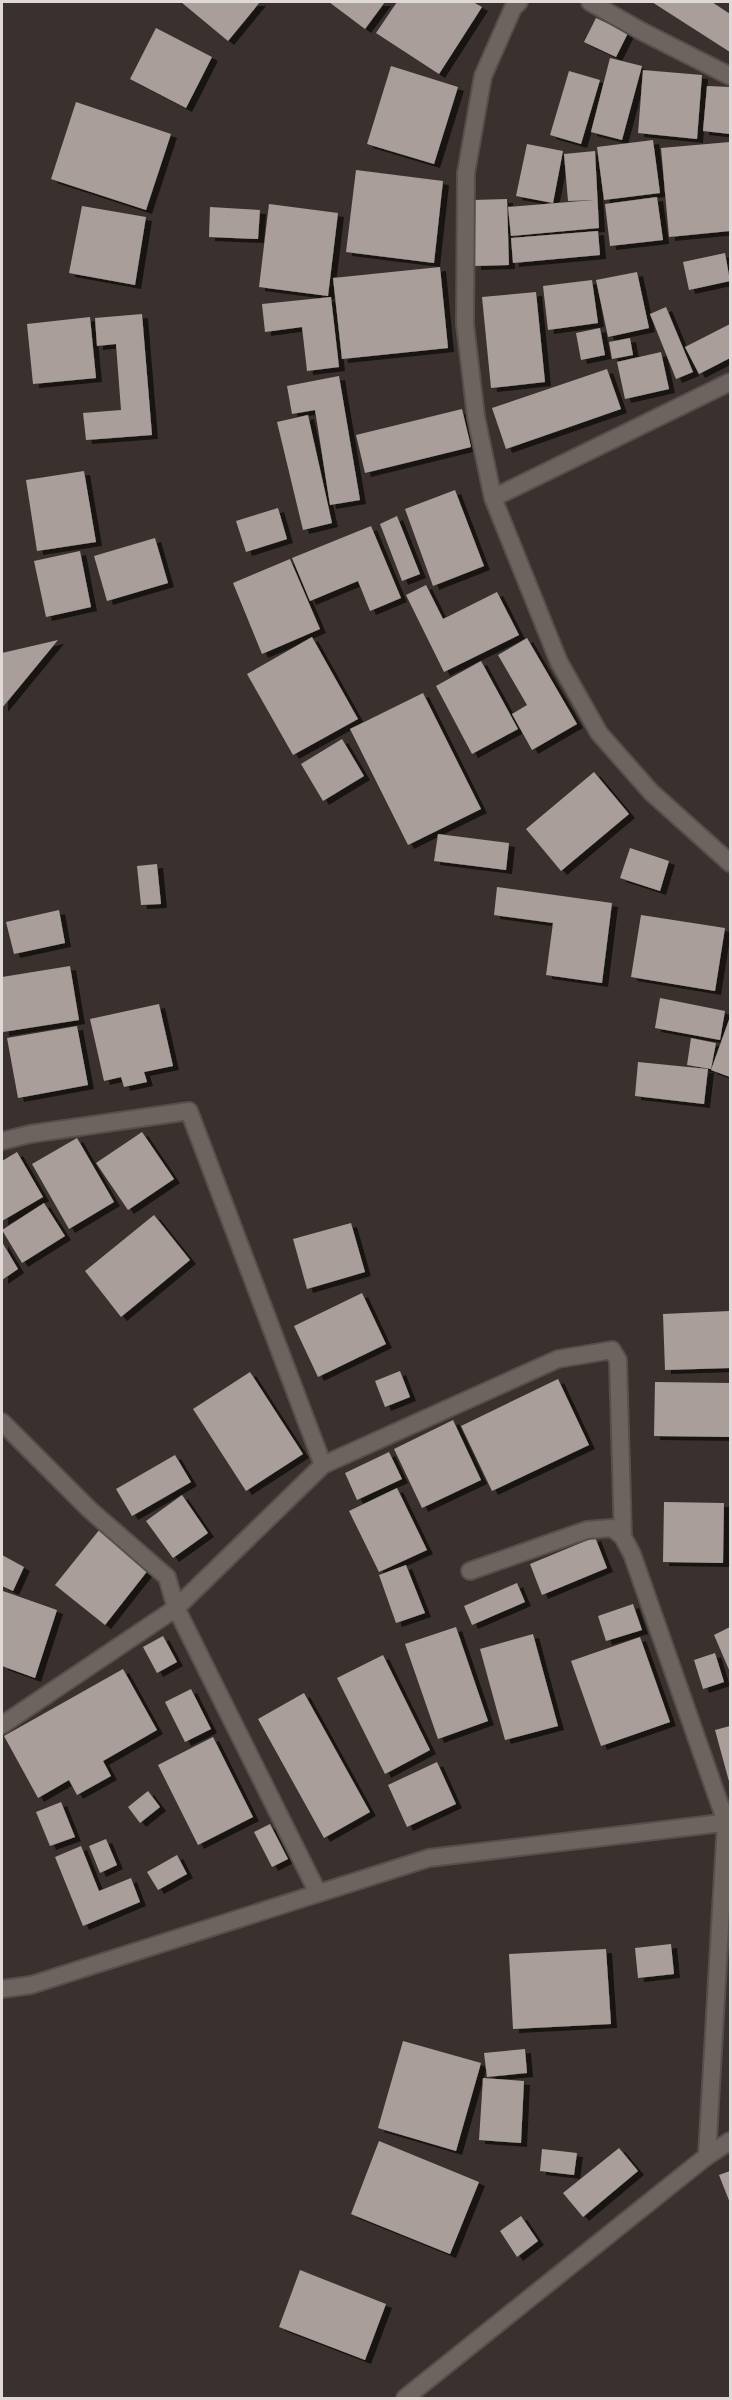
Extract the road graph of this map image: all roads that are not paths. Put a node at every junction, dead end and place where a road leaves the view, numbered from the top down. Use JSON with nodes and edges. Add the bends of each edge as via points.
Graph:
{"nodes":[{"id":1,"x":519,"y":2,"type":"edge"},
{"id":2,"x":590,"y":2,"type":"edge"},
{"id":3,"x":730,"y":76,"type":"edge"},
{"id":4,"x":730,"y":382,"type":"edge"},
{"id":5,"x":493,"y":498,"type":"junction"},
{"id":6,"x":730,"y":862,"type":"edge"},
{"id":7,"x":2,"y":1141,"type":"edge"},
{"id":8,"x":2,"y":1422,"type":"edge"},
{"id":9,"x":323,"y":1465,"type":"junction"},
{"id":10,"x":622,"y":1537,"type":"junction"},
{"id":11,"x":470,"y":1571,"type":"dead end"},
{"id":12,"x":176,"y":1608,"type":"junction"},
{"id":13,"x":2,"y":1725,"type":"edge"},
{"id":14,"x":728,"y":1822,"type":"edge"},
{"id":15,"x":318,"y":1893,"type":"junction"},
{"id":16,"x":2,"y":1989,"type":"edge"},
{"id":17,"x":730,"y":2141,"type":"edge"},
{"id":18,"x":707,"y":2156,"type":"junction"},
{"id":19,"x":405,"y":2398,"type":"edge"}],
"edges":[{"from":1,"to":5,"type":"street","via":[[483,76],[466,173],[465,324],[476,417]]},
{"from":2,"to":3,"type":"street"},
{"from":4,"to":5,"type":"street"},
{"from":5,"to":6,"type":"street","via":[[559,663],[600,733],[651,792]]},
{"from":7,"to":9,"type":"street","via":[[189,1111]]},
{"from":8,"to":12,"type":"street","via":[[90,1510],[167,1577]]},
{"from":9,"to":10,"type":"street","via":[[558,1359],[612,1350],[618,1360]]},
{"from":9,"to":12,"type":"street"},
{"from":10,"to":11,"type":"street","via":[[612,1528],[587,1530]]},
{"from":10,"to":14,"type":"street","via":[[632,1554]]},
{"from":12,"to":13,"type":"street"},
{"from":12,"to":15,"type":"street"},
{"from":14,"to":15,"type":"street","via":[[429,1858]]},
{"from":14,"to":18,"type":"street"},
{"from":15,"to":16,"type":"street","via":[[31,1985]]},
{"from":17,"to":18,"type":"street"},
{"from":18,"to":19,"type":"street"}]}
